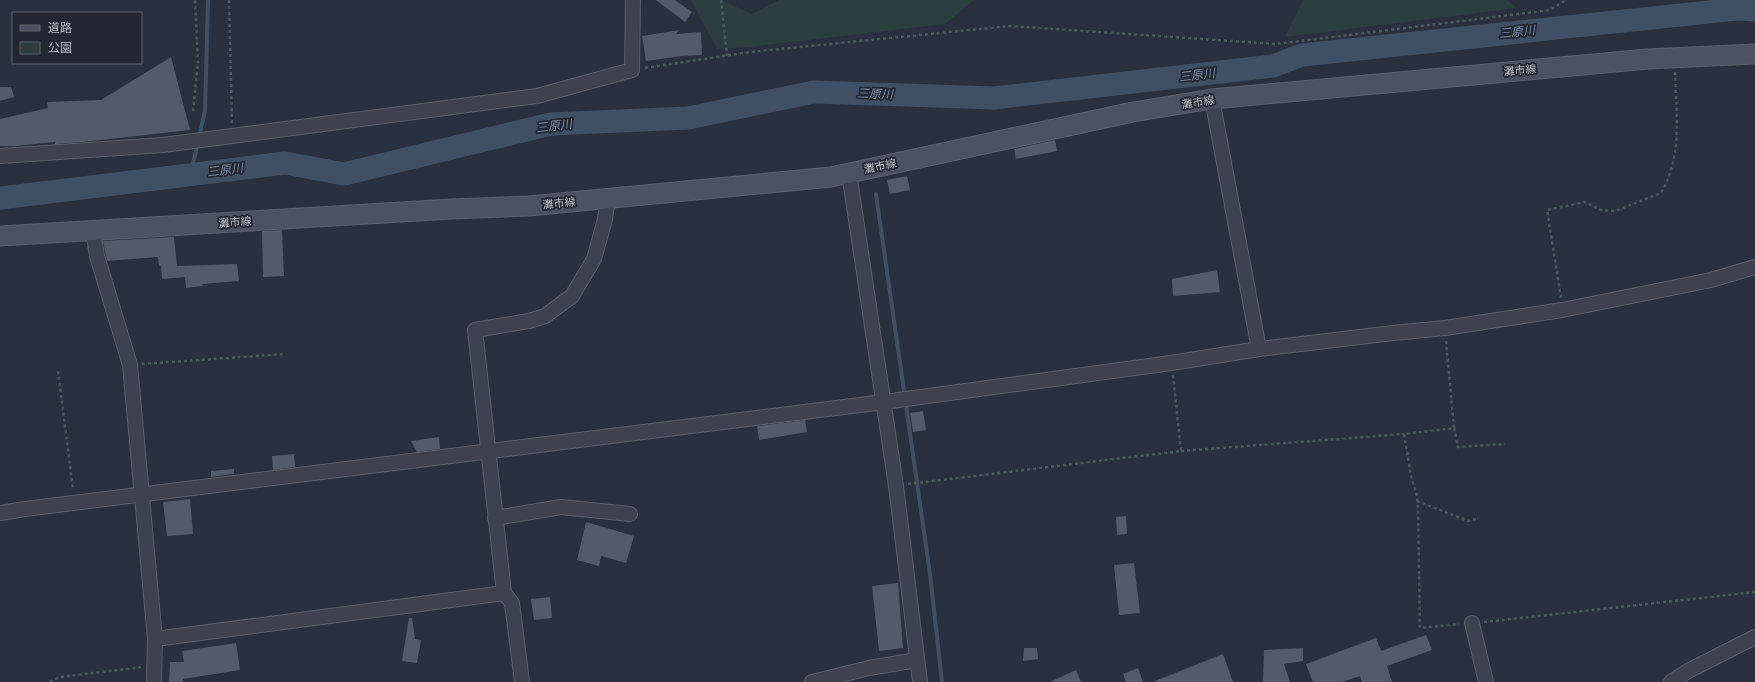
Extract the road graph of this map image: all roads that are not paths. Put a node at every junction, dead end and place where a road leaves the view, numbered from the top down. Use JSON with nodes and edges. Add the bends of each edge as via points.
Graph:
{"nodes":[{"id":1,"x":633,"y":0,"type":"edge"},
{"id":2,"x":1755,"y":54,"type":"edge"},
{"id":3,"x":1212,"y":99,"type":"junction"},
{"id":4,"x":0,"y":156,"type":"edge"},
{"id":5,"x":849,"y":173,"type":"junction"},
{"id":6,"x":608,"y":198,"type":"junction"},
{"id":7,"x":93,"y":231,"type":"junction"},
{"id":8,"x":0,"y":236,"type":"edge"},
{"id":9,"x":1755,"y":267,"type":"edge"},
{"id":10,"x":1259,"y":349,"type":"junction"},
{"id":11,"x":884,"y":402,"type":"junction"},
{"id":12,"x":489,"y":451,"type":"junction"},
{"id":13,"x":141,"y":495,"type":"junction"},
{"id":14,"x":0,"y":513,"type":"edge"},
{"id":15,"x":630,"y":514,"type":"dead end"},
{"id":16,"x":495,"y":518,"type":"junction"},
{"id":17,"x":504,"y":593,"type":"junction"},
{"id":18,"x":1472,"y":623,"type":"road end"},
{"id":19,"x":1755,"y":637,"type":"edge"},
{"id":20,"x":155,"y":639,"type":"junction"},
{"id":21,"x":917,"y":660,"type":"junction"},
{"id":22,"x":154,"y":682,"type":"edge"},
{"id":23,"x":522,"y":682,"type":"edge"},
{"id":24,"x":812,"y":682,"type":"edge"},
{"id":25,"x":920,"y":682,"type":"edge"},
{"id":26,"x":1486,"y":682,"type":"edge"},
{"id":27,"x":1671,"y":682,"type":"edge"}],
"edges":[{"from":1,"to":4,"type":"street","via":[[632,70],[536,96],[163,145]]},
{"from":2,"to":3,"type":"main road","name":"灘市線","via":[[1675,58]]},
{"from":3,"to":5,"type":"main road","name":"灘市線","via":[[1133,112]]},
{"from":3,"to":10,"type":"street"},
{"from":5,"to":6,"type":"main road","name":"灘市線","via":[[815,179]]},
{"from":5,"to":11,"type":"street"},
{"from":6,"to":7,"type":"main road","name":"灘市線","via":[[528,206]]},
{"from":6,"to":12,"type":"street","via":[[594,259],[572,296],[545,316],[475,330]]},
{"from":7,"to":8,"type":"main road","name":"灘市線"},
{"from":7,"to":13,"type":"street","via":[[97,256],[130,365]]},
{"from":9,"to":10,"type":"street","via":[[1711,280],[1562,310],[1444,328]]},
{"from":10,"to":11,"type":"street","via":[[1171,364]]},
{"from":11,"to":12,"type":"street"},
{"from":11,"to":21,"type":"street"},
{"from":12,"to":13,"type":"street"},
{"from":12,"to":16,"type":"street"},
{"from":13,"to":14,"type":"street"},
{"from":13,"to":20,"type":"street"},
{"from":15,"to":16,"type":"street","via":[[561,507]]},
{"from":16,"to":17,"type":"street"},
{"from":17,"to":20,"type":"street"},
{"from":17,"to":23,"type":"street","via":[[512,603]]},
{"from":18,"to":26,"type":"street"},
{"from":19,"to":27,"type":"street"},
{"from":20,"to":22,"type":"street"},
{"from":21,"to":24,"type":"street","via":[[869,668]]},
{"from":21,"to":25,"type":"street"}]}
